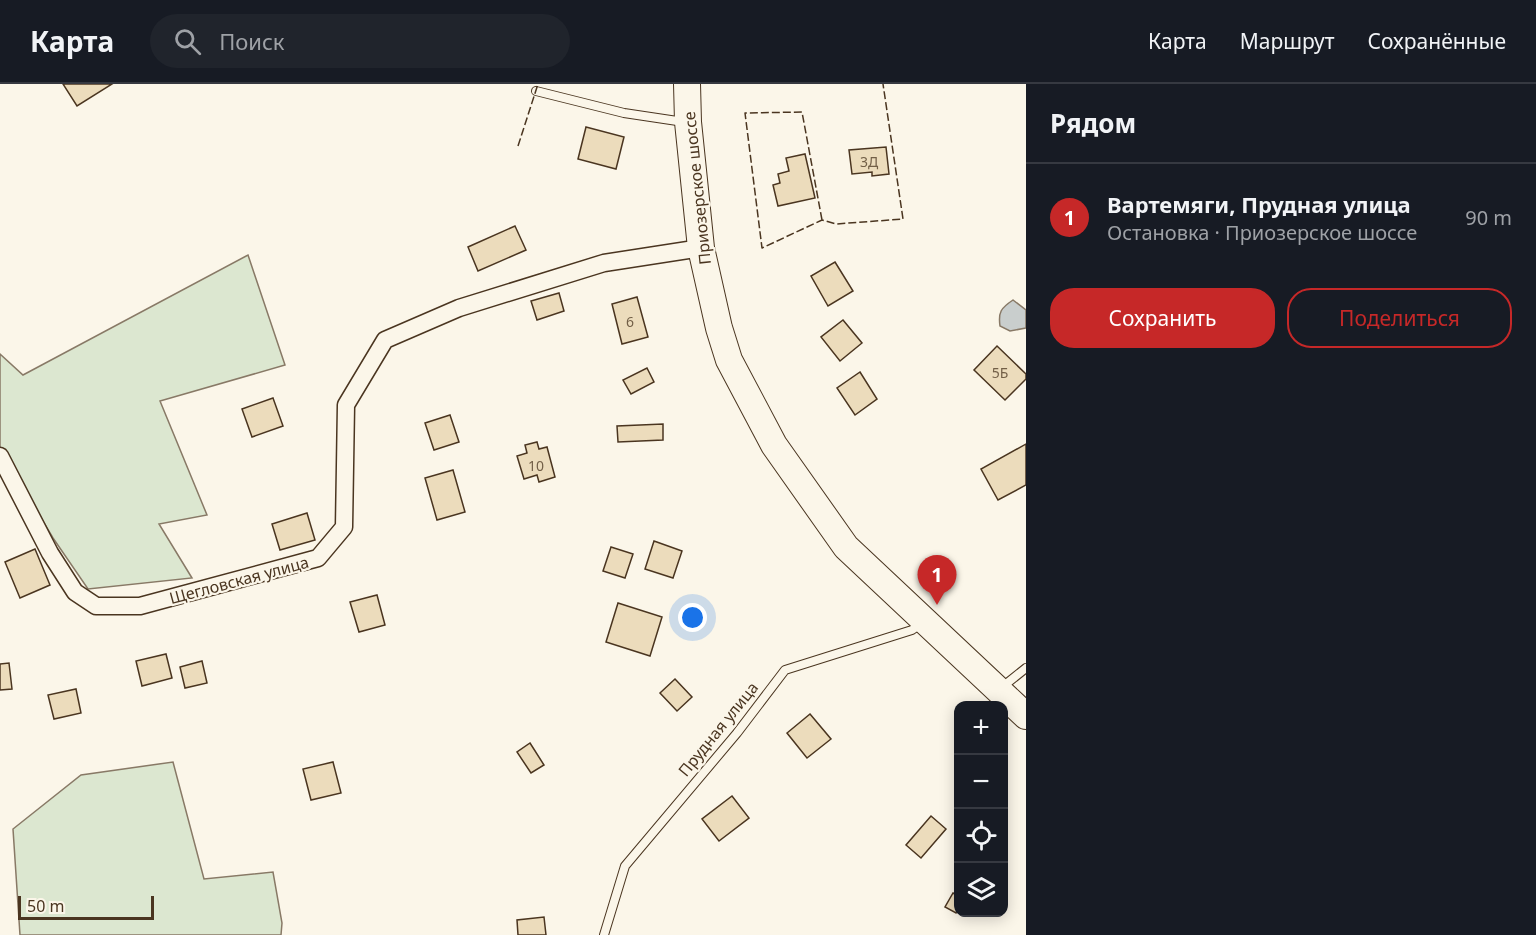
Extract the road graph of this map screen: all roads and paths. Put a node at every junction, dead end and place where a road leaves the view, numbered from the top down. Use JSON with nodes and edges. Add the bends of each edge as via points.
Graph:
{"nodes":[{"id":1,"x":687,"y":84,"type":"edge"},
{"id":2,"x":536,"y":91,"type":"dead end"},
{"id":3,"x":688,"y":122,"type":"junction"},
{"id":4,"x":700,"y":248,"type":"junction"},
{"id":5,"x":0,"y":456,"type":"edge"},
{"id":6,"x":925,"y":621,"type":"junction"},
{"id":7,"x":1026,"y":668,"type":"edge"},
{"id":8,"x":998,"y":690,"type":"junction"},
{"id":9,"x":1026,"y":716,"type":"edge"},
{"id":10,"x":604,"y":935,"type":"edge"}],
"edges":[{"from":1,"to":3,"type":"main road","name":"Приозерское шоссе"},
{"from":2,"to":3,"type":"lane","via":[[624,113]]},
{"from":3,"to":4,"type":"main road","name":"Приозерское шоссе"},
{"from":4,"to":5,"type":"street","name":"Щегловская улица","via":[[604,263],[459,308],[385,340],[346,405],[344,527],[318,558],[140,606],[96,606],[75,592],[50,553]]},
{"from":4,"to":6,"type":"main road","name":"Приозерское шоссе","via":[[729,360],[774,445],[846,547]]},
{"from":6,"to":8,"type":"main road","name":"Приозерское шоссе"},
{"from":6,"to":10,"type":"lane","name":"Прудная улица","via":[[912,630],[785,670],[625,866]]},
{"from":7,"to":8,"type":"lane"},
{"from":8,"to":9,"type":"main road","name":"Приозерское шоссе"}]}
